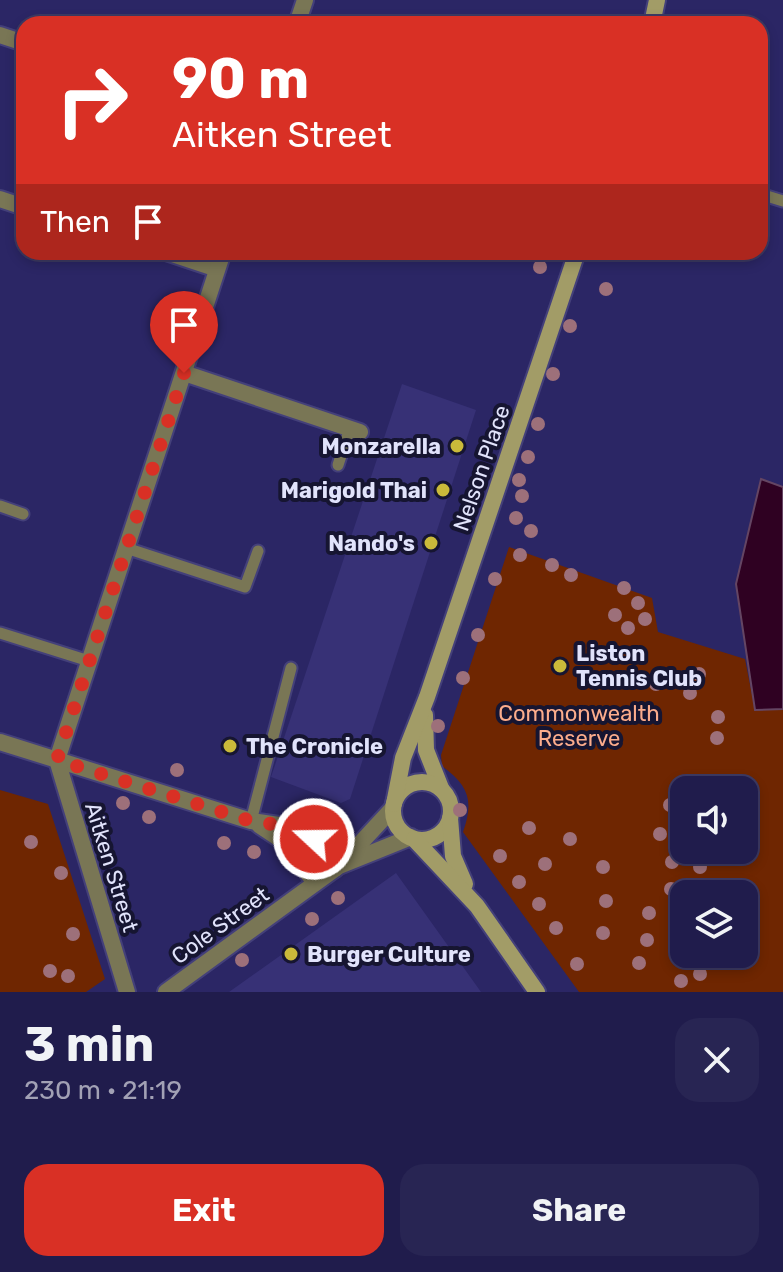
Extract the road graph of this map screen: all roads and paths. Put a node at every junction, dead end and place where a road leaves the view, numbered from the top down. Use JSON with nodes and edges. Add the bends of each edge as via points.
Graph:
{"nodes":[{"id":1,"x":663,"y":0,"type":"edge"},
{"id":2,"x":654,"y":13,"type":"edge"},
{"id":3,"x":190,"y":260,"type":"edge"},
{"id":4,"x":220,"y":260,"type":"edge"},
{"id":5,"x":574,"y":260,"type":"edge"},
{"id":6,"x":217,"y":269,"type":"junction"},
{"id":7,"x":184,"y":373,"type":"junction"},
{"id":8,"x":355,"y":430,"type":"joint"},
{"id":9,"x":338,"y":465,"type":"dead end"},
{"id":10,"x":0,"y":506,"type":"edge"},
{"id":11,"x":23,"y":514,"type":"dead end"},
{"id":12,"x":126,"y":548,"type":"junction"},
{"id":13,"x":258,"y":551,"type":"dead end"},
{"id":14,"x":0,"y":633,"type":"edge"},
{"id":15,"x":89,"y":661,"type":"junction"},
{"id":16,"x":291,"y":668,"type":"dead end"},
{"id":17,"x":427,"y":697,"type":"junction"},
{"id":18,"x":0,"y":742,"type":"edge"},
{"id":19,"x":57,"y":760,"type":"junction"},
{"id":20,"x":444,"y":793,"type":"junction"},
{"id":21,"x":393,"y":806,"type":"junction"},
{"id":22,"x":450,"y":816,"type":"junction"},
{"id":23,"x":251,"y":821,"type":"junction"},
{"id":24,"x":412,"y":838,"type":"junction"},
{"id":25,"x":337,"y":868,"type":"junction"},
{"id":26,"x":315,"y":883,"type":"junction"},
{"id":27,"x":477,"y":906,"type":"junction"},
{"id":28,"x":535,"y":991,"type":"edge"},
{"id":29,"x":127,"y":992,"type":"edge"},
{"id":30,"x":166,"y":992,"type":"edge"}],
"edges":[{"from":1,"to":2,"type":"street"},
{"from":3,"to":6,"type":"street"},
{"from":4,"to":6,"type":"street"},
{"from":5,"to":17,"type":"street","name":"Nelson Place"},
{"from":6,"to":7,"type":"street"},
{"from":7,"to":8,"type":"street"},
{"from":7,"to":12,"type":"street"},
{"from":8,"to":9,"type":"lane"},
{"from":10,"to":11,"type":"lane"},
{"from":12,"to":13,"type":"lane","via":[[245,587]]},
{"from":12,"to":15,"type":"street"},
{"from":14,"to":15,"type":"lane"},
{"from":15,"to":19,"type":"street"},
{"from":16,"to":23,"type":"lane"},
{"from":17,"to":20,"type":"street","name":"Nelson Place","via":[[424,742]]},
{"from":17,"to":21,"type":"street","name":"Nelson Place","via":[[403,758]]},
{"from":18,"to":19,"type":"street"},
{"from":19,"to":23,"type":"street"},
{"from":19,"to":29,"type":"street","name":"Aitken Street"},
{"from":20,"to":21,"type":"street","via":[[429,783],[415,782],[400,792]]},
{"from":20,"to":22,"type":"street"},
{"from":21,"to":24,"type":"street","via":[[397,825]]},
{"from":21,"to":25,"type":"street","name":"Cole Street"},
{"from":22,"to":24,"type":"street","via":[[439,834]]},
{"from":22,"to":27,"type":"street","via":[[453,856]]},
{"from":23,"to":25,"type":"street","via":[[304,830]]},
{"from":23,"to":26,"type":"street","via":[[286,843]]},
{"from":24,"to":25,"type":"street","name":"Cole Street"},
{"from":24,"to":27,"type":"street"},
{"from":25,"to":26,"type":"street","name":"Cole Street"},
{"from":26,"to":30,"type":"street","name":"Cole Street"},
{"from":27,"to":28,"type":"street"}]}
